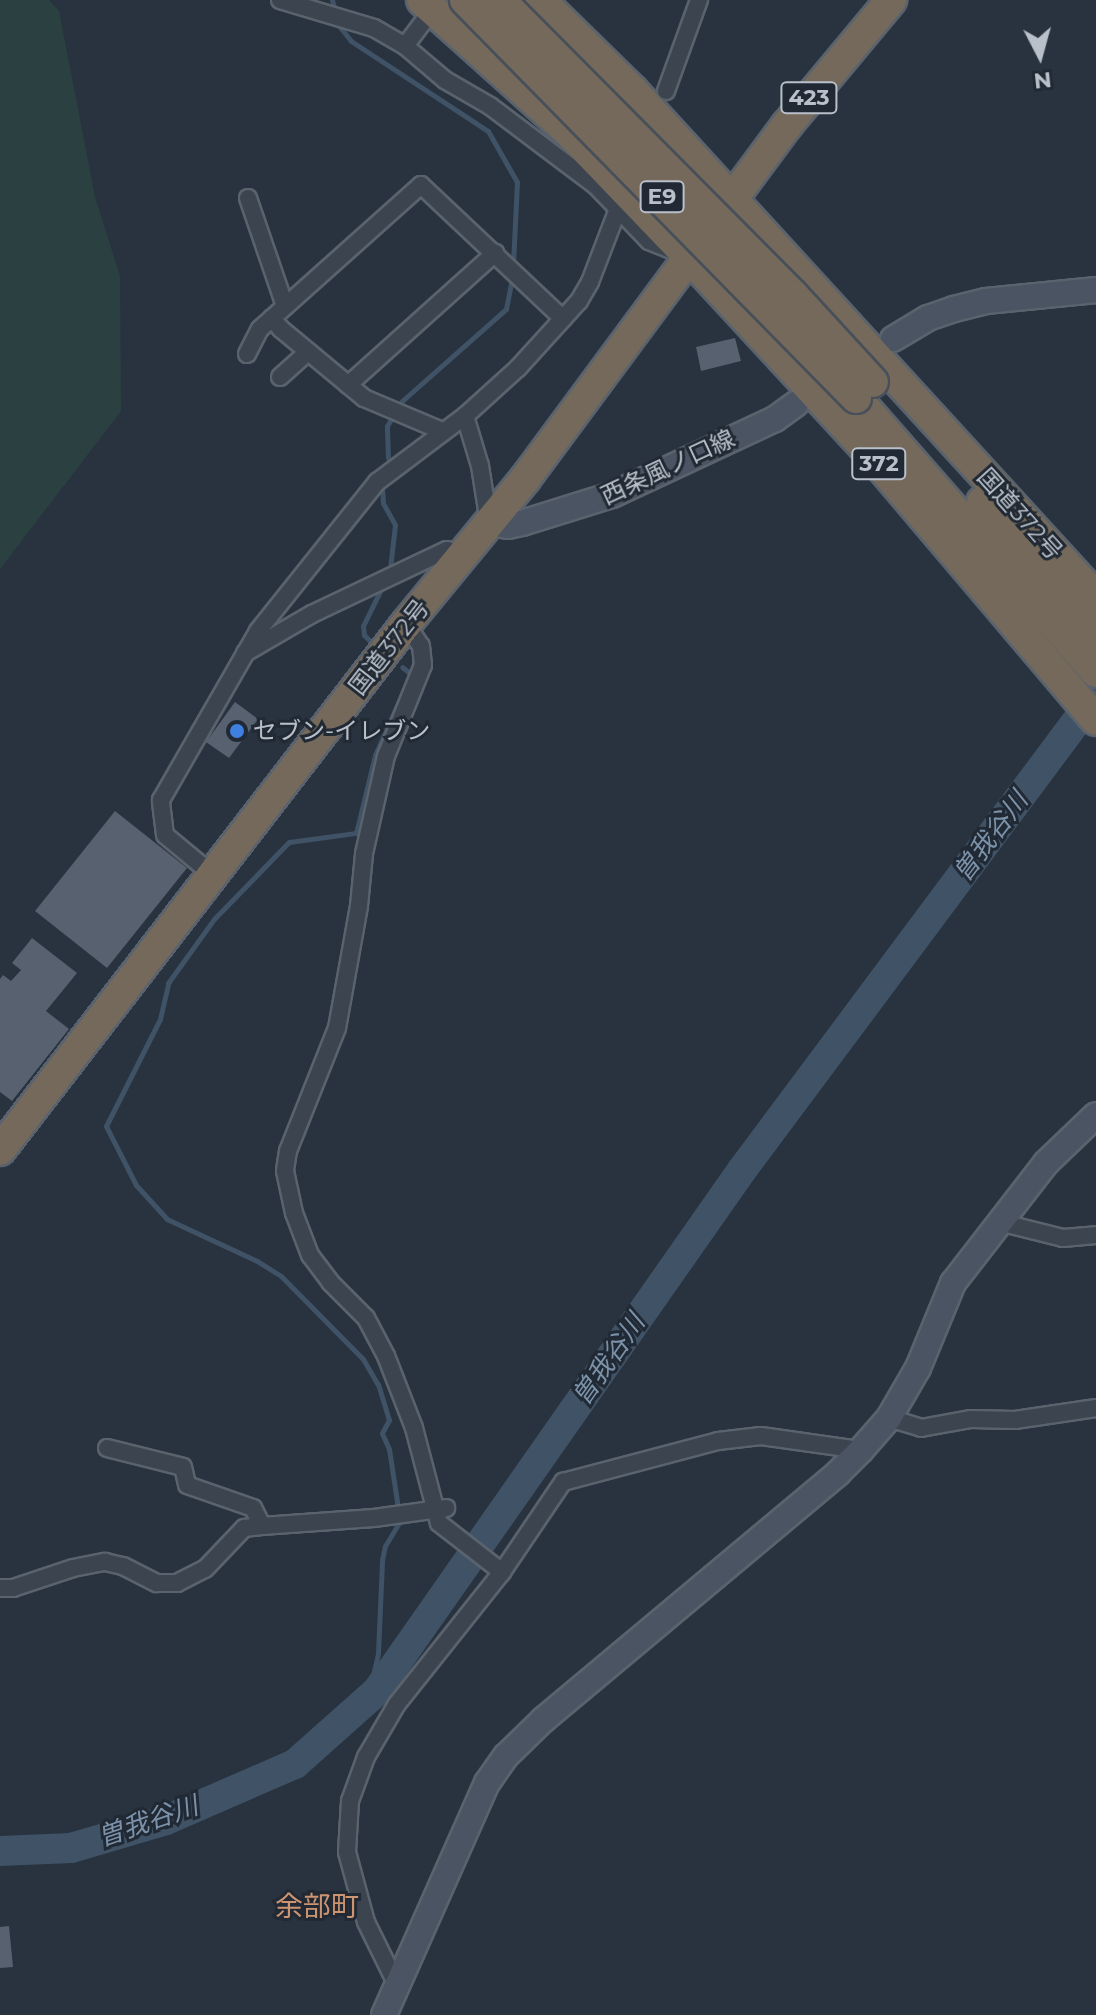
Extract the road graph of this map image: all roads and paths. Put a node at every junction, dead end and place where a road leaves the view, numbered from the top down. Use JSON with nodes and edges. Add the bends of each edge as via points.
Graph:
{"nodes":[{"id":1,"x":280,"y":0,"type":"edge"},
{"id":2,"x":465,"y":0,"type":"edge"},
{"id":3,"x":500,"y":0,"type":"edge"},
{"id":4,"x":540,"y":0,"type":"edge"},
{"id":5,"x":699,"y":0,"type":"edge"},
{"id":6,"x":891,"y":0,"type":"edge"},
{"id":7,"x":423,"y":11,"type":"edge"},
{"id":8,"x":405,"y":46,"type":"junction"},
{"id":9,"x":666,"y":91,"type":"dead end"},
{"id":10,"x":248,"y":198,"type":"dead end"},
{"id":11,"x":734,"y":201,"type":"junction"},
{"id":12,"x":618,"y":209,"type":"junction"},
{"id":13,"x":689,"y":257,"type":"junction"},
{"id":14,"x":507,"y":263,"type":"junction"},
{"id":15,"x":1096,"y":290,"type":"edge"},
{"id":16,"x":285,"y":306,"type":"junction"},
{"id":17,"x":272,"y":318,"type":"junction"},
{"id":18,"x":563,"y":319,"type":"junction"},
{"id":19,"x":893,"y":339,"type":"dead end"},
{"id":20,"x":308,"y":352,"type":"junction"},
{"id":21,"x":247,"y":354,"type":"dead end"},
{"id":22,"x":280,"y":377,"type":"dead end"},
{"id":23,"x":864,"y":379,"type":"junction"},
{"id":24,"x":826,"y":384,"type":"dead end"},
{"id":25,"x":348,"y":385,"type":"junction"},
{"id":26,"x":796,"y":404,"type":"dead end"},
{"id":27,"x":465,"y":416,"type":"junction"},
{"id":28,"x":442,"y":431,"type":"junction"},
{"id":29,"x":956,"y":490,"type":"junction"},
{"id":30,"x":489,"y":523,"type":"junction"},
{"id":31,"x":464,"y":555,"type":"junction"},
{"id":32,"x":1096,"y":597,"type":"edge"},
{"id":33,"x":406,"y":624,"type":"junction"},
{"id":34,"x":1096,"y":633,"type":"edge"},
{"id":35,"x":245,"y":653,"type":"junction"},
{"id":36,"x":1096,"y":672,"type":"edge"},
{"id":37,"x":1096,"y":720,"type":"edge"},
{"id":38,"x":213,"y":875,"type":"junction"},
{"id":39,"x":1096,"y":1115,"type":"edge"},
{"id":40,"x":0,"y":1150,"type":"edge"},
{"id":41,"x":999,"y":1222,"type":"junction"},
{"id":42,"x":1096,"y":1235,"type":"edge"},
{"id":43,"x":1096,"y":1408,"type":"edge"},
{"id":44,"x":889,"y":1418,"type":"junction"},
{"id":45,"x":107,"y":1448,"type":"dead end"},
{"id":46,"x":861,"y":1450,"type":"junction"},
{"id":47,"x":433,"y":1511,"type":"junction"},
{"id":48,"x":262,"y":1526,"type":"junction"},
{"id":49,"x":497,"y":1569,"type":"junction"},
{"id":50,"x":0,"y":1588,"type":"edge"},
{"id":51,"x":397,"y":1985,"type":"junction"},
{"id":52,"x":384,"y":2015,"type":"edge"}],
"edges":[{"from":1,"to":8,"type":"street","via":[[374,28]]},
{"from":2,"to":23,"type":"highway","number":"E9","bridge":true},
{"from":3,"to":23,"type":"highway","number":"E9","bridge":true,"via":[[793,295]]},
{"from":4,"to":11,"type":"highway"},
{"from":5,"to":9,"type":"street"},
{"from":6,"to":11,"type":"highway","number":"423","via":[[787,125]]},
{"from":7,"to":8,"type":"street"},
{"from":7,"to":13,"type":"highway","via":[[567,130]]},
{"from":8,"to":12,"type":"street","via":[[595,185]]},
{"from":10,"to":16,"type":"street"},
{"from":11,"to":13,"type":"highway","name":"国道372号"},
{"from":11,"to":32,"type":"highway","name":"国道372号"},
{"from":12,"to":13,"type":"street","via":[[649,241]]},
{"from":12,"to":18,"type":"street","via":[[590,282]]},
{"from":13,"to":30,"type":"highway","name":"国道372号"},
{"from":13,"to":37,"type":"highway","number":"372","via":[[867,450]]},
{"from":14,"to":16,"type":"street","via":[[421,185]]},
{"from":14,"to":18,"type":"street"},
{"from":14,"to":25,"type":"street"},
{"from":15,"to":19,"type":"street","via":[[986,301],[928,318]]},
{"from":16,"to":17,"type":"street"},
{"from":17,"to":20,"type":"street"},
{"from":17,"to":21,"type":"street"},
{"from":18,"to":27,"type":"street"},
{"from":20,"to":22,"type":"street"},
{"from":20,"to":25,"type":"street"},
{"from":23,"to":24,"type":"street"},
{"from":23,"to":29,"type":"highway","number":"E9"},
{"from":25,"to":28,"type":"street","via":[[364,398]]},
{"from":26,"to":30,"type":"street","name":"西条風ノ口線","via":[[632,488],[508,526]]},
{"from":27,"to":28,"type":"street"},
{"from":27,"to":30,"type":"street"},
{"from":28,"to":35,"type":"street","via":[[377,482]]},
{"from":29,"to":34,"type":"highway","number":"E9"},
{"from":29,"to":36,"type":"highway","number":"E9"},
{"from":30,"to":31,"type":"highway","name":"国道372号"},
{"from":31,"to":33,"type":"highway","name":"国道372号"},
{"from":31,"to":35,"type":"street","via":[[447,550],[312,614]]},
{"from":33,"to":38,"type":"highway","name":"国道372号"},
{"from":33,"to":47,"type":"street","via":[[421,646],[423,665],[386,756],[364,854],[337,1028],[288,1151],[285,1171],[310,1255],[366,1318],[386,1356],[414,1428]]},
{"from":35,"to":38,"type":"street","via":[[161,800],[165,835]]},
{"from":38,"to":40,"type":"highway","name":"国道372号"},
{"from":39,"to":41,"type":"street","via":[[1046,1163]]},
{"from":41,"to":42,"type":"street","via":[[1063,1238]]},
{"from":41,"to":44,"type":"street","via":[[953,1283],[918,1368]]},
{"from":43,"to":44,"type":"street","via":[[921,1428]]},
{"from":44,"to":46,"type":"street"},
{"from":45,"to":48,"type":"street","via":[[183,1467],[187,1485],[253,1508]]},
{"from":46,"to":49,"type":"street","via":[[761,1436],[718,1441],[563,1482]]},
{"from":46,"to":51,"type":"street","via":[[506,1756],[487,1783]]},
{"from":47,"to":48,"type":"street"},
{"from":47,"to":49,"type":"street","via":[[443,1527]]},
{"from":48,"to":50,"type":"street","via":[[244,1528],[205,1569],[177,1583],[157,1583],[105,1562]]},
{"from":49,"to":51,"type":"street","via":[[397,1704],[366,1757],[350,1801],[347,1852],[366,1922]]},
{"from":51,"to":52,"type":"street"}]}
